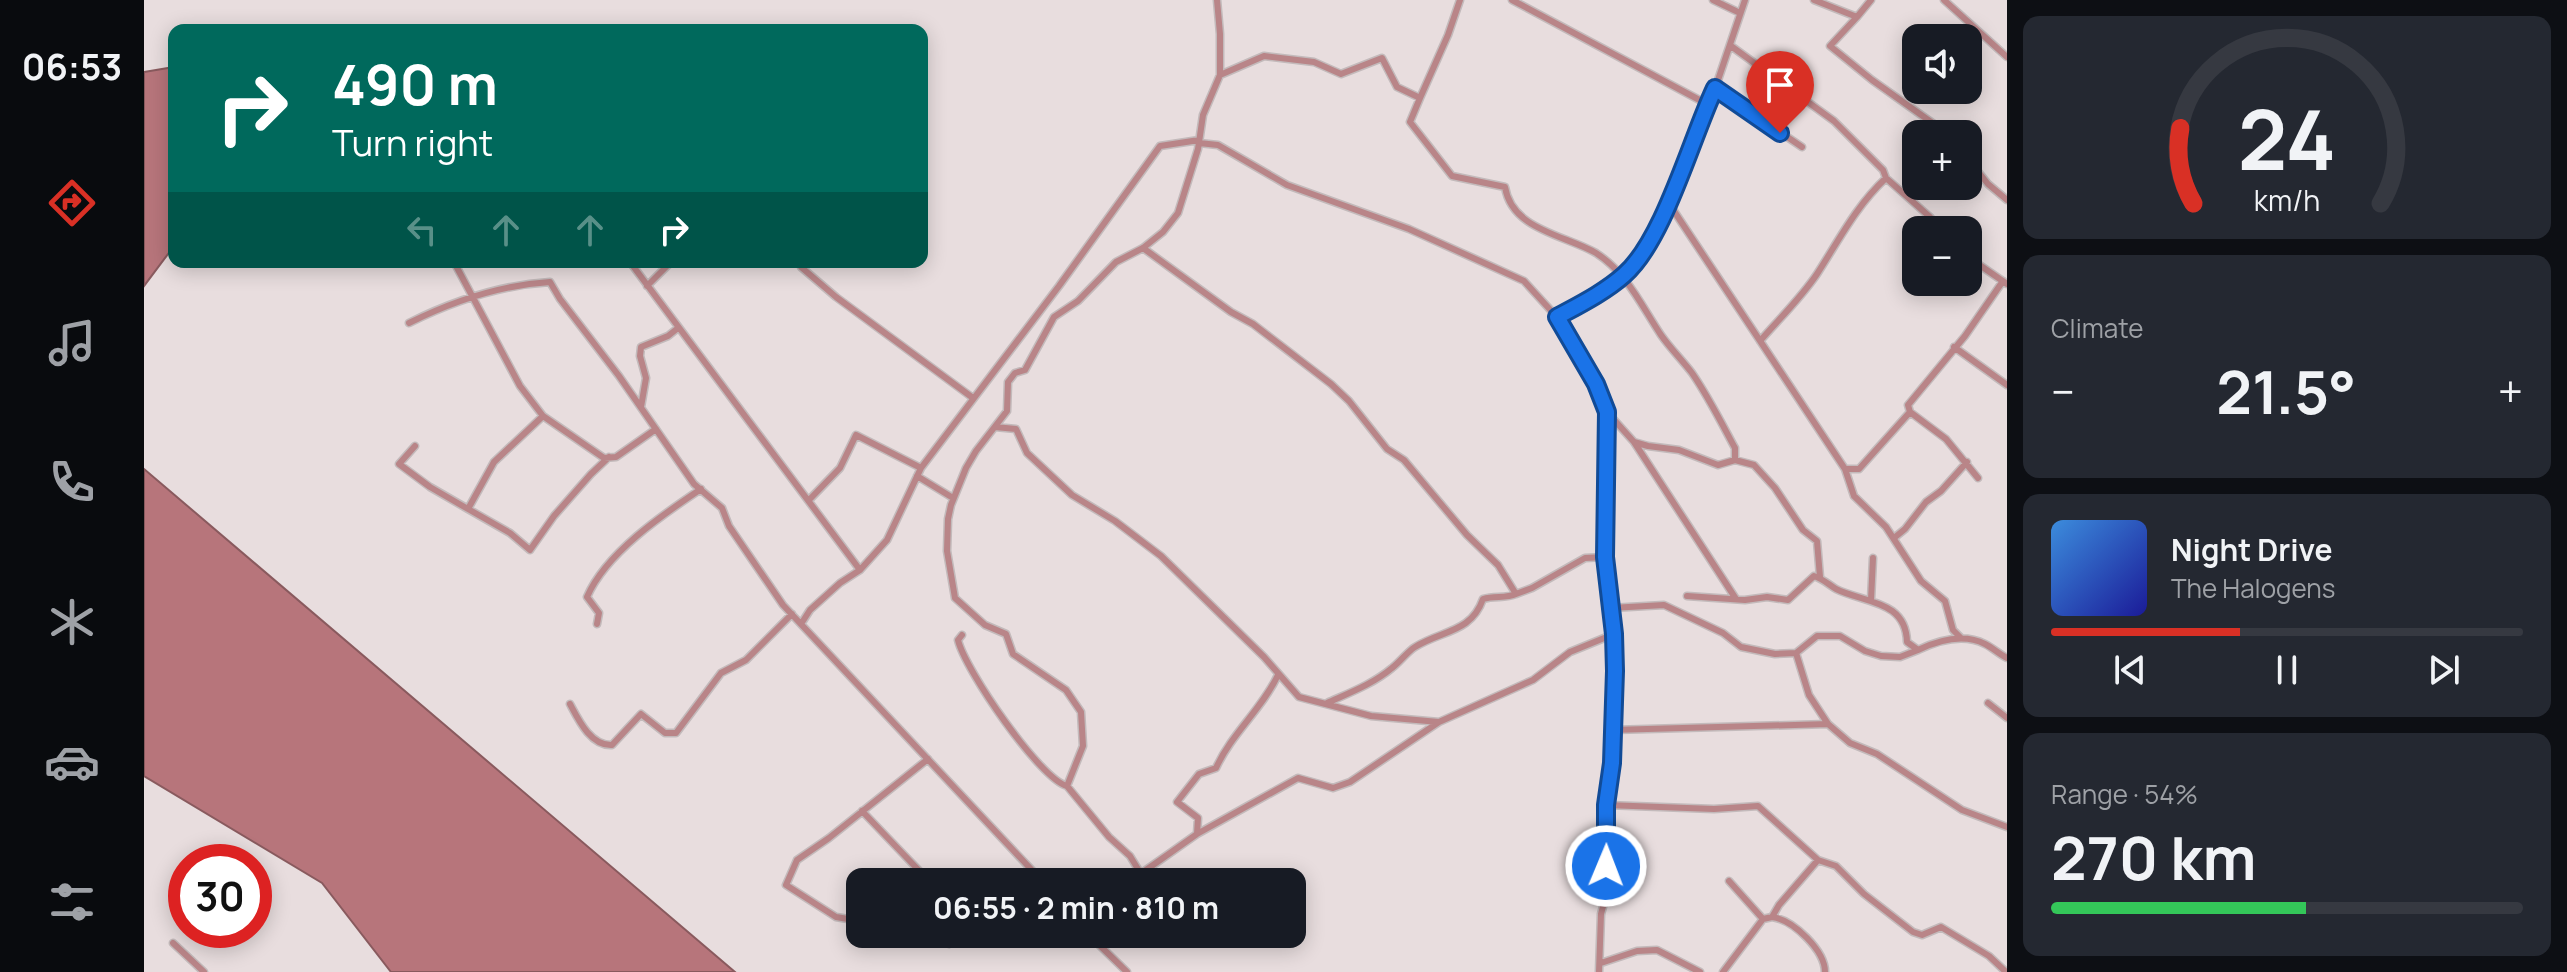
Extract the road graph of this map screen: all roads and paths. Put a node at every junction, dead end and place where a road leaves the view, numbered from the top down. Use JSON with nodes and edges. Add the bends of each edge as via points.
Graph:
{"nodes":[{"id":1,"x":1217,"y":0,"type":"edge"},
{"id":2,"x":1460,"y":0,"type":"edge"},
{"id":3,"x":1512,"y":0,"type":"edge"},
{"id":4,"x":1713,"y":0,"type":"edge"},
{"id":5,"x":1745,"y":0,"type":"edge"},
{"id":6,"x":1814,"y":0,"type":"edge"},
{"id":7,"x":1871,"y":0,"type":"edge"},
{"id":8,"x":1944,"y":0,"type":"edge"},
{"id":9,"x":1740,"y":13,"type":"junction"},
{"id":10,"x":1857,"y":17,"type":"junction"},
{"id":11,"x":1731,"y":46,"type":"junction"},
{"id":12,"x":2007,"y":57,"type":"edge"},
{"id":13,"x":1220,"y":75,"type":"junction"},
{"id":14,"x":1715,"y":88,"type":"junction"},
{"id":15,"x":1420,"y":98,"type":"junction"},
{"id":16,"x":1707,"y":104,"type":"junction"},
{"id":17,"x":1929,"y":120,"type":"edge"},
{"id":18,"x":1199,"y":142,"type":"junction"},
{"id":19,"x":1802,"y":147,"type":"dead end"},
{"id":20,"x":1982,"y":176,"type":"edge"},
{"id":21,"x":1886,"y":178,"type":"junction"},
{"id":22,"x":2007,"y":200,"type":"edge"},
{"id":23,"x":1668,"y":202,"type":"junction"},
{"id":24,"x":1929,"y":216,"type":"edge"},
{"id":25,"x":1143,"y":248,"type":"junction"},
{"id":26,"x":1982,"y":267,"type":"edge"},
{"id":27,"x":457,"y":268,"type":"edge"},
{"id":28,"x":634,"y":268,"type":"edge"},
{"id":29,"x":665,"y":268,"type":"edge"},
{"id":30,"x":802,"y":268,"type":"edge"},
{"id":31,"x":1624,"y":275,"type":"junction"},
{"id":32,"x":2005,"y":283,"type":"edge"},
{"id":33,"x":647,"y":286,"type":"junction"},
{"id":34,"x":473,"y":297,"type":"junction"},
{"id":35,"x":1557,"y":317,"type":"junction"},
{"id":36,"x":409,"y":323,"type":"dead end"},
{"id":37,"x":678,"y":328,"type":"junction"},
{"id":38,"x":1760,"y":341,"type":"junction"},
{"id":39,"x":1954,"y":347,"type":"junction"},
{"id":40,"x":2007,"y":385,"type":"edge"},
{"id":41,"x":973,"y":398,"type":"junction"},
{"id":42,"x":641,"y":407,"type":"junction"},
{"id":43,"x":1607,"y":412,"type":"junction"},
{"id":44,"x":1910,"y":412,"type":"junction"},
{"id":45,"x":543,"y":416,"type":"junction"},
{"id":46,"x":995,"y":427,"type":"junction"},
{"id":47,"x":656,"y":429,"type":"junction"},
{"id":48,"x":1634,"y":442,"type":"junction"},
{"id":49,"x":415,"y":446,"type":"dead end"},
{"id":50,"x":609,"y":457,"type":"junction"},
{"id":51,"x":1735,"y":460,"type":"junction"},
{"id":52,"x":1967,"y":462,"type":"junction"},
{"id":53,"x":921,"y":468,"type":"junction"},
{"id":54,"x":1845,"y":469,"type":"junction"},
{"id":55,"x":917,"y":476,"type":"junction"},
{"id":56,"x":1978,"y":478,"type":"dead end"},
{"id":57,"x":701,"y":489,"type":"junction"},
{"id":58,"x":953,"y":498,"type":"junction"},
{"id":59,"x":809,"y":500,"type":"junction"},
{"id":60,"x":468,"y":509,"type":"junction"},
{"id":61,"x":1894,"y":538,"type":"junction"},
{"id":62,"x":1605,"y":557,"type":"junction"},
{"id":63,"x":1873,"y":558,"type":"dead end"},
{"id":64,"x":860,"y":570,"type":"junction"},
{"id":65,"x":1820,"y":577,"type":"junction"},
{"id":66,"x":1516,"y":594,"type":"junction"},
{"id":67,"x":1687,"y":596,"type":"dead end"},
{"id":68,"x":1736,"y":599,"type":"junction"},
{"id":69,"x":1871,"y":600,"type":"junction"},
{"id":70,"x":1611,"y":608,"type":"junction"},
{"id":71,"x":792,"y":614,"type":"junction"},
{"id":72,"x":597,"y":624,"type":"dead end"},
{"id":73,"x":801,"y":624,"type":"junction"},
{"id":74,"x":1614,"y":634,"type":"junction"},
{"id":75,"x":962,"y":635,"type":"dead end"},
{"id":76,"x":1961,"y":638,"type":"junction"},
{"id":77,"x":1918,"y":650,"type":"junction"},
{"id":78,"x":1796,"y":653,"type":"junction"},
{"id":79,"x":2007,"y":658,"type":"edge"},
{"id":80,"x":1278,"y":675,"type":"junction"},
{"id":81,"x":1327,"y":703,"type":"junction"},
{"id":82,"x":1988,"y":703,"type":"dead end"},
{"id":83,"x":570,"y":704,"type":"dead end"},
{"id":84,"x":2007,"y":718,"type":"edge"},
{"id":85,"x":1439,"y":722,"type":"junction"},
{"id":86,"x":1828,"y":724,"type":"junction"},
{"id":87,"x":1612,"y":730,"type":"junction"},
{"id":88,"x":928,"y":759,"type":"junction"},
{"id":89,"x":1067,"y":786,"type":"junction"},
{"id":90,"x":1606,"y":805,"type":"junction"},
{"id":91,"x":862,"y":811,"type":"junction"},
{"id":92,"x":2007,"y":827,"type":"edge"},
{"id":93,"x":1197,"y":834,"type":"junction"},
{"id":94,"x":1818,"y":860,"type":"junction"},
{"id":95,"x":917,"y":868,"type":"edge"},
{"id":96,"x":1030,"y":868,"type":"edge"},
{"id":97,"x":1137,"y":868,"type":"edge"},
{"id":98,"x":1149,"y":868,"type":"edge"},
{"id":99,"x":1729,"y":881,"type":"dead end"},
{"id":100,"x":1772,"y":917,"type":"junction"},
{"id":101,"x":846,"y":918,"type":"edge"},
{"id":102,"x":1763,"y":919,"type":"junction"},
{"id":103,"x":178,"y":948,"type":"edge"},
{"id":104,"x":1102,"y":948,"type":"edge"},
{"id":105,"x":1601,"y":963,"type":"junction"},
{"id":106,"x":204,"y":972,"type":"edge"},
{"id":107,"x":1127,"y":972,"type":"edge"},
{"id":108,"x":1599,"y":972,"type":"edge"},
{"id":109,"x":1700,"y":972,"type":"edge"},
{"id":110,"x":1723,"y":972,"type":"edge"},
{"id":111,"x":1825,"y":972,"type":"edge"},
{"id":112,"x":2006,"y":972,"type":"edge"}],
"edges":[{"from":1,"to":13,"type":"street"},
{"from":2,"to":15,"type":"street"},
{"from":3,"to":16,"type":"street"},
{"from":4,"to":9,"type":"street"},
{"from":5,"to":9,"type":"street"},
{"from":6,"to":10,"type":"street"},
{"from":7,"to":10,"type":"street"},
{"from":8,"to":12,"type":"street"},
{"from":9,"to":11,"type":"street"},
{"from":10,"to":17,"type":"street","via":[[1830,46]]},
{"from":11,"to":14,"type":"street"},
{"from":11,"to":21,"type":"street","via":[[1834,121]]},
{"from":13,"to":15,"type":"street","via":[[1264,56],[1314,62],[1341,74],[1382,58],[1397,87]]},
{"from":13,"to":18,"type":"street","via":[[1203,115]]},
{"from":14,"to":16,"type":"street"},
{"from":14,"to":19,"type":"street"},
{"from":15,"to":31,"type":"street","via":[[1410,122],[1452,176],[1505,187],[1518,212],[1539,229],[1597,254]]},
{"from":16,"to":23,"type":"street"},
{"from":18,"to":25,"type":"street","via":[[1178,213]]},
{"from":18,"to":35,"type":"street","via":[[1218,145],[1287,185],[1409,229],[1524,281]]},
{"from":18,"to":41,"type":"street","via":[[1160,146]]},
{"from":20,"to":22,"type":"street"},
{"from":21,"to":24,"type":"street"},
{"from":21,"to":38,"type":"street","via":[[1866,197],[1816,275]]},
{"from":23,"to":31,"type":"street","via":[[1650,241]]},
{"from":23,"to":38,"type":"street"},
{"from":25,"to":46,"type":"street","via":[[1109,267],[1078,301],[1054,317],[1025,370],[1008,382],[1007,411]]},
{"from":25,"to":66,"type":"street","via":[[1331,384],[1498,565]]},
{"from":26,"to":32,"type":"street"},
{"from":27,"to":34,"type":"street"},
{"from":28,"to":33,"type":"street"},
{"from":29,"to":33,"type":"street"},
{"from":30,"to":41,"type":"street"},
{"from":31,"to":35,"type":"street"},
{"from":31,"to":51,"type":"street","via":[[1694,376],[1735,448]]},
{"from":32,"to":39,"type":"street"},
{"from":33,"to":37,"type":"street"},
{"from":34,"to":36,"type":"street"},
{"from":34,"to":42,"type":"street","via":[[517,284],[550,282]]},
{"from":34,"to":45,"type":"street","via":[[520,386]]},
{"from":35,"to":43,"type":"street"},
{"from":37,"to":42,"type":"street","via":[[641,347],[646,378]]},
{"from":37,"to":59,"type":"street"},
{"from":38,"to":54,"type":"street"},
{"from":39,"to":40,"type":"street"},
{"from":39,"to":44,"type":"street","via":[[1908,405]]},
{"from":41,"to":53,"type":"street"},
{"from":42,"to":47,"type":"street"},
{"from":43,"to":48,"type":"street"},
{"from":43,"to":62,"type":"street"},
{"from":44,"to":52,"type":"street"},
{"from":44,"to":54,"type":"street","via":[[1859,469]]},
{"from":45,"to":50,"type":"street"},
{"from":45,"to":60,"type":"street","via":[[494,462]]},
{"from":46,"to":58,"type":"street"},
{"from":46,"to":80,"type":"street","via":[[1016,429],[1027,453],[1072,495],[1161,556]]},
{"from":47,"to":50,"type":"street"},
{"from":47,"to":57,"type":"street"},
{"from":48,"to":51,"type":"street","via":[[1679,450],[1718,465]]},
{"from":48,"to":68,"type":"street"},
{"from":49,"to":60,"type":"street","via":[[399,464]]},
{"from":50,"to":60,"type":"street","via":[[530,550]]},
{"from":51,"to":65,"type":"street","via":[[1757,467],[1817,541]]},
{"from":52,"to":56,"type":"street"},
{"from":52,"to":61,"type":"street"},
{"from":53,"to":55,"type":"street"},
{"from":53,"to":59,"type":"street","via":[[856,435],[840,468]]},
{"from":54,"to":61,"type":"street","via":[[1854,496]]},
{"from":55,"to":58,"type":"street"},
{"from":55,"to":64,"type":"street","via":[[887,540]]},
{"from":57,"to":71,"type":"street","via":[[722,508]]},
{"from":57,"to":72,"type":"street","via":[[630,542],[592,586],[587,597],[599,613]]},
{"from":58,"to":89,"type":"street","via":[[947,551],[955,598],[985,625],[1006,634],[1013,654],[1066,690],[1081,712],[1083,746]]},
{"from":59,"to":64,"type":"street"},
{"from":61,"to":76,"type":"street","via":[[1914,574],[1945,601],[1953,630]]},
{"from":62,"to":66,"type":"street","via":[[1585,558]]},
{"from":62,"to":70,"type":"street"},
{"from":63,"to":69,"type":"street"},
{"from":64,"to":73,"type":"street","via":[[810,610]]},
{"from":65,"to":68,"type":"street","via":[[1814,576],[1788,600]]},
{"from":65,"to":69,"type":"street"},
{"from":66,"to":81,"type":"street","via":[[1483,599],[1477,615],[1415,647],[1366,686]]},
{"from":67,"to":68,"type":"street"},
{"from":69,"to":77,"type":"street","via":[[1892,612],[1906,628],[1907,642]]},
{"from":70,"to":74,"type":"street"},
{"from":70,"to":78,"type":"street","via":[[1664,605],[1741,647]]},
{"from":71,"to":73,"type":"street"},
{"from":71,"to":83,"type":"street","via":[[746,660],[721,673],[676,733],[665,733],[641,714],[612,745],[603,746],[590,736]]},
{"from":73,"to":88,"type":"street"},
{"from":74,"to":85,"type":"street","via":[[1570,652],[1533,680]]},
{"from":74,"to":87,"type":"street"},
{"from":75,"to":89,"type":"street","via":[[961,655],[1006,725],[1045,772]]},
{"from":76,"to":77,"type":"street"},
{"from":76,"to":79,"type":"street","via":[[1985,643]]},
{"from":77,"to":78,"type":"street","via":[[1900,657],[1881,656],[1840,636],[1817,636]]},
{"from":78,"to":86,"type":"street","via":[[1809,695]]},
{"from":80,"to":81,"type":"street","via":[[1299,697]]},
{"from":80,"to":93,"type":"street","via":[[1216,768],[1199,774],[1177,802],[1198,818]]},
{"from":81,"to":85,"type":"street","via":[[1371,716]]},
{"from":82,"to":84,"type":"street"},
{"from":85,"to":93,"type":"street","via":[[1350,782],[1333,788],[1298,778]]},
{"from":86,"to":87,"type":"street"},
{"from":86,"to":92,"type":"street","via":[[1850,743],[1877,754],[1962,810]]},
{"from":87,"to":90,"type":"street"},
{"from":88,"to":91,"type":"street"},
{"from":88,"to":96,"type":"street"},
{"from":89,"to":97,"type":"street"},
{"from":90,"to":94,"type":"street","via":[[1758,806]]},
{"from":90,"to":105,"type":"street","via":[[1605,862],[1611,887],[1601,914]]},
{"from":91,"to":95,"type":"street"},
{"from":91,"to":101,"type":"street","via":[[797,860],[786,885]]},
{"from":93,"to":98,"type":"street"},
{"from":94,"to":100,"type":"street"},
{"from":94,"to":112,"type":"street","via":[[1836,866],[1913,932],[1922,935],[1941,927]]},
{"from":99,"to":102,"type":"street"},
{"from":100,"to":102,"type":"street"},
{"from":100,"to":111,"type":"street","via":[[1781,918],[1815,948],[1825,961]]},
{"from":102,"to":110,"type":"street"},
{"from":103,"to":106,"type":"street"},
{"from":104,"to":107,"type":"street"},
{"from":105,"to":108,"type":"street"},
{"from":105,"to":109,"type":"street","via":[[1657,950]]}]}
